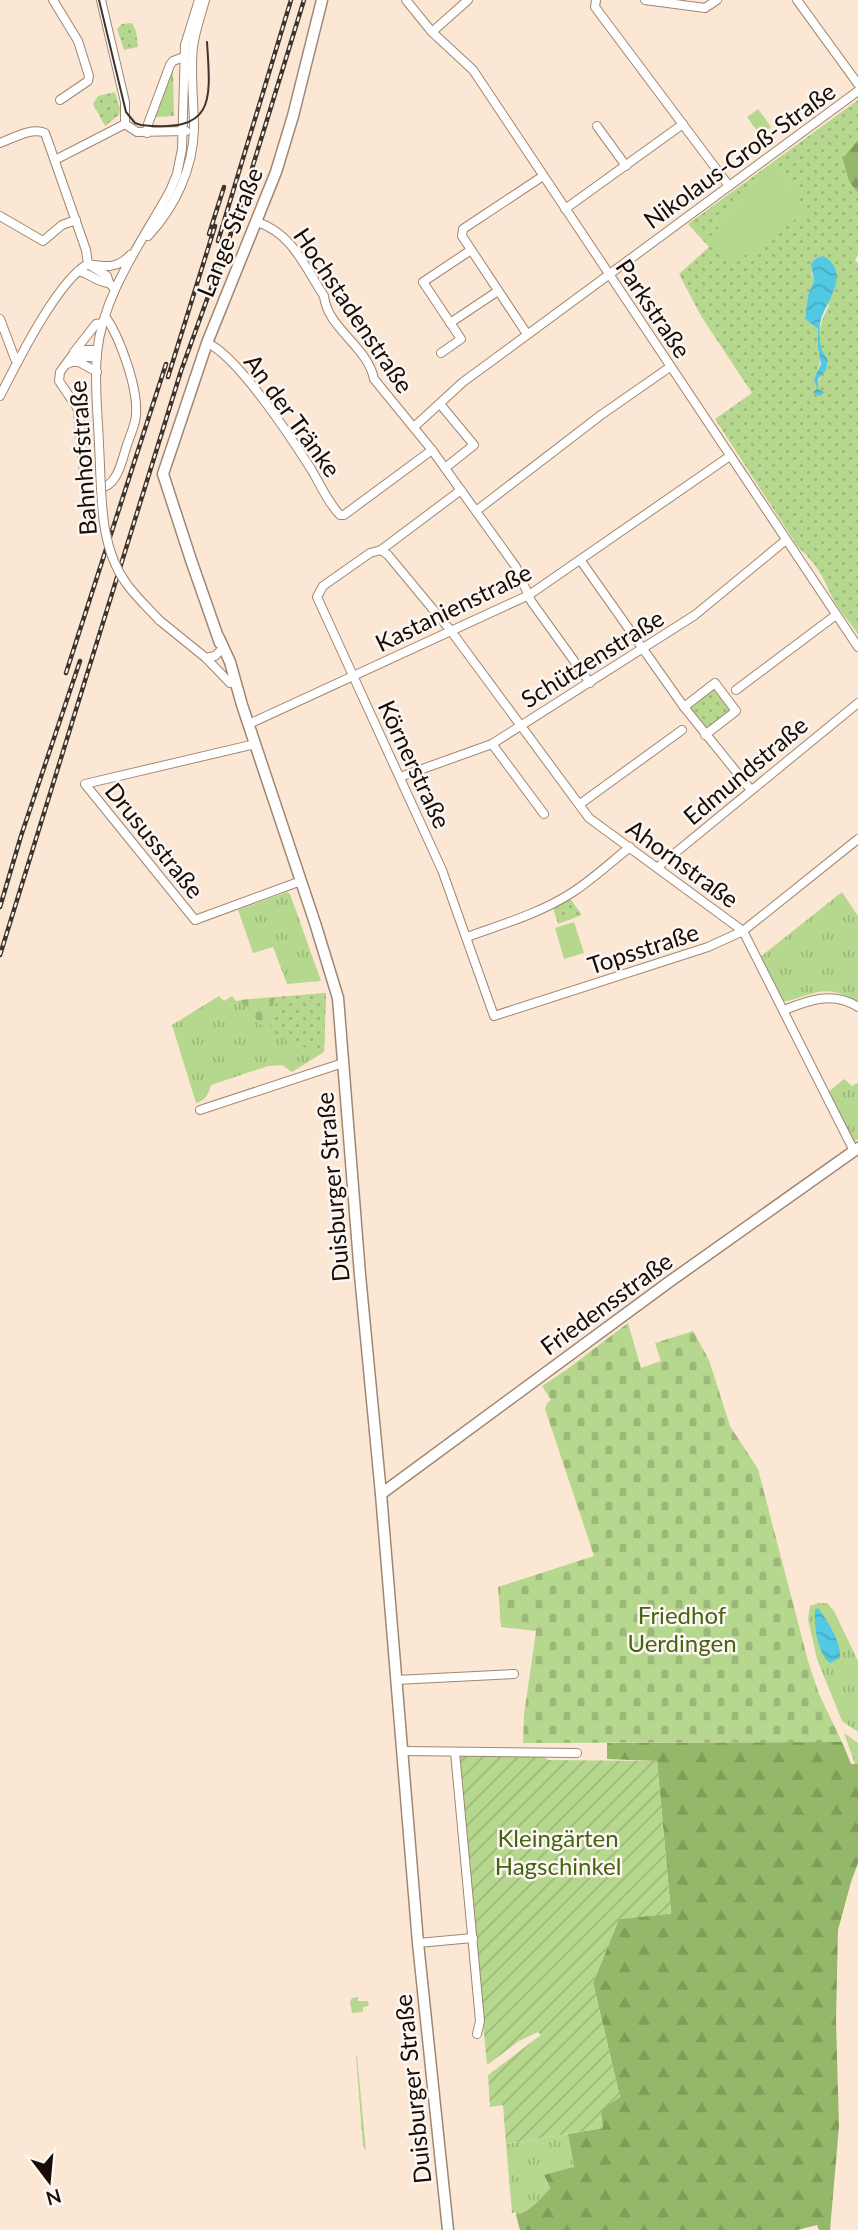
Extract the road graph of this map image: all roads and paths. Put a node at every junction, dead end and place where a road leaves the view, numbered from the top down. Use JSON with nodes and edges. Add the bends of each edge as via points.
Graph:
{"nodes":[{"id":1,"x":53,"y":0,"type":"edge"},
{"id":2,"x":101,"y":0,"type":"edge"},
{"id":3,"x":199,"y":0,"type":"edge"},
{"id":4,"x":205,"y":0,"type":"edge"},
{"id":5,"x":322,"y":0,"type":"edge"},
{"id":6,"x":406,"y":0,"type":"edge"},
{"id":7,"x":468,"y":0,"type":"edge"},
{"id":8,"x":596,"y":0,"type":"edge"},
{"id":9,"x":645,"y":0,"type":"edge"},
{"id":10,"x":718,"y":0,"type":"edge"},
{"id":11,"x":797,"y":0,"type":"edge"},
{"id":12,"x":432,"y":32,"type":"junction"},
{"id":13,"x":184,"y":57,"type":"junction"},
{"id":14,"x":858,"y":83,"type":"edge"},
{"id":15,"x":858,"y":91,"type":"edge"},
{"id":16,"x":60,"y":100,"type":"dead end"},
{"id":17,"x":125,"y":124,"type":"junction"},
{"id":18,"x":683,"y":124,"type":"junction"},
{"id":19,"x":597,"y":126,"type":"dead end"},
{"id":20,"x":183,"y":131,"type":"junction"},
{"id":21,"x":194,"y":131,"type":"junction"},
{"id":22,"x":147,"y":132,"type":"junction"},
{"id":23,"x":0,"y":142,"type":"edge"},
{"id":24,"x":55,"y":160,"type":"junction"},
{"id":25,"x":626,"y":166,"type":"junction"},
{"id":26,"x":543,"y":176,"type":"junction"},
{"id":27,"x":729,"y":186,"type":"junction"},
{"id":28,"x":565,"y":209,"type":"junction"},
{"id":29,"x":0,"y":215,"type":"edge"},
{"id":30,"x":76,"y":220,"type":"junction"},
{"id":31,"x":257,"y":222,"type":"junction"},
{"id":32,"x":143,"y":239,"type":"junction"},
{"id":33,"x":137,"y":249,"type":"junction"},
{"id":34,"x":471,"y":250,"type":"junction"},
{"id":35,"x":88,"y":264,"type":"junction"},
{"id":36,"x":78,"y":271,"type":"junction"},
{"id":37,"x":608,"y":274,"type":"junction"},
{"id":38,"x":112,"y":286,"type":"junction"},
{"id":39,"x":498,"y":291,"type":"junction"},
{"id":40,"x":0,"y":320,"type":"edge"},
{"id":41,"x":104,"y":320,"type":"junction"},
{"id":42,"x":450,"y":323,"type":"junction"},
{"id":43,"x":525,"y":331,"type":"dead end"},
{"id":44,"x":207,"y":343,"type":"junction"},
{"id":45,"x":74,"y":353,"type":"junction"},
{"id":46,"x":441,"y":353,"type":"dead end"},
{"id":47,"x":97,"y":354,"type":"junction"},
{"id":48,"x":18,"y":361,"type":"junction"},
{"id":49,"x":67,"y":363,"type":"junction"},
{"id":50,"x":670,"y":367,"type":"junction"},
{"id":51,"x":97,"y":372,"type":"junction"},
{"id":52,"x":0,"y":396,"type":"edge"},
{"id":53,"x":440,"y":404,"type":"junction"},
{"id":54,"x":414,"y":427,"type":"junction"},
{"id":55,"x":432,"y":450,"type":"junction"},
{"id":56,"x":730,"y":456,"type":"junction"},
{"id":57,"x":445,"y":468,"type":"junction"},
{"id":58,"x":163,"y":477,"type":"joint"},
{"id":59,"x":461,"y":490,"type":"junction"},
{"id":60,"x":476,"y":511,"type":"junction"},
{"id":61,"x":786,"y":540,"type":"junction"},
{"id":62,"x":381,"y":550,"type":"junction"},
{"id":63,"x":580,"y":561,"type":"junction"},
{"id":64,"x":529,"y":595,"type":"junction"},
{"id":65,"x":836,"y":615,"type":"junction"},
{"id":66,"x":452,"y":631,"type":"junction"},
{"id":67,"x":220,"y":643,"type":"junction"},
{"id":68,"x":858,"y":647,"type":"edge"},
{"id":69,"x":643,"y":649,"type":"junction"},
{"id":70,"x":206,"y":658,"type":"junction"},
{"id":71,"x":354,"y":676,"type":"junction"},
{"id":72,"x":230,"y":682,"type":"junction"},
{"id":73,"x":590,"y":683,"type":"junction"},
{"id":74,"x":731,"y":694,"type":"junction"},
{"id":75,"x":858,"y":704,"type":"edge"},
{"id":76,"x":242,"y":705,"type":"junction"},
{"id":77,"x":684,"y":707,"type":"junction"},
{"id":78,"x":249,"y":724,"type":"junction"},
{"id":79,"x":522,"y":725,"type":"junction"},
{"id":80,"x":688,"y":725,"type":"junction"},
{"id":81,"x":705,"y":734,"type":"junction"},
{"id":82,"x":255,"y":744,"type":"junction"},
{"id":83,"x":492,"y":744,"type":"junction"},
{"id":84,"x":400,"y":777,"type":"junction"},
{"id":85,"x":751,"y":790,"type":"junction"},
{"id":86,"x":580,"y":804,"type":"junction"},
{"id":87,"x":544,"y":814,"type":"dead end"},
{"id":88,"x":858,"y":839,"type":"edge"},
{"id":89,"x":630,"y":847,"type":"junction"},
{"id":90,"x":658,"y":867,"type":"junction"},
{"id":91,"x":302,"y":881,"type":"junction"},
{"id":92,"x":743,"y":931,"type":"junction"},
{"id":93,"x":467,"y":937,"type":"junction"},
{"id":94,"x":858,"y":1007,"type":"edge"},
{"id":95,"x":784,"y":1010,"type":"junction"},
{"id":96,"x":494,"y":1016,"type":"joint"},
{"id":97,"x":343,"y":1063,"type":"junction"},
{"id":98,"x":200,"y":1110,"type":"dead end"},
{"id":99,"x":856,"y":1149,"type":"edge"},
{"id":100,"x":381,"y":1494,"type":"junction"},
{"id":101,"x":514,"y":1674,"type":"dead end"},
{"id":102,"x":396,"y":1680,"type":"junction"},
{"id":103,"x":403,"y":1751,"type":"junction"},
{"id":104,"x":455,"y":1752,"type":"junction"},
{"id":105,"x":577,"y":1753,"type":"dead end"},
{"id":106,"x":473,"y":1938,"type":"junction"},
{"id":107,"x":418,"y":1943,"type":"junction"},
{"id":108,"x":477,"y":2034,"type":"dead end"},
{"id":109,"x":448,"y":2230,"type":"edge"}],
"edges":[{"from":1,"to":16,"type":"street","via":[[78,41],[89,76]]},
{"from":2,"to":17,"type":"street","via":[[125,102]]},
{"from":3,"to":13,"type":"street","name":"Bahnhofstraße"},
{"from":4,"to":21,"type":"street","name":"Bahnhofstraße","via":[[193,46]]},
{"from":5,"to":31,"type":"main road","name":"Lange Straße","via":[[286,143]]},
{"from":6,"to":12,"type":"street","name":"Parkstraße"},
{"from":7,"to":12,"type":"street"},
{"from":8,"to":18,"type":"street","via":[[595,7]]},
{"from":9,"to":10,"type":"street","via":[[705,8]]},
{"from":11,"to":14,"type":"street"},
{"from":12,"to":26,"type":"street","name":"Parkstraße","via":[[473,70]]},
{"from":13,"to":20,"type":"street","name":"Bahnhofstraße"},
{"from":13,"to":22,"type":"street","name":"Bahnhofstraße","via":[[170,65]]},
{"from":15,"to":27,"type":"street","name":"Nikolaus-Groß-Straße"},
{"from":17,"to":22,"type":"street"},
{"from":17,"to":24,"type":"street"},
{"from":18,"to":25,"type":"street"},
{"from":18,"to":27,"type":"street"},
{"from":19,"to":25,"type":"street"},
{"from":20,"to":21,"type":"street"},
{"from":20,"to":22,"type":"street"},
{"from":20,"to":32,"type":"street","name":"Bahnhofstraße","via":[[173,185]]},
{"from":21,"to":33,"type":"street","name":"Bahnhofstraße","via":[[182,184],[157,227]]},
{"from":23,"to":24,"type":"street","via":[[42,131]]},
{"from":24,"to":30,"type":"street"},
{"from":25,"to":28,"type":"street"},
{"from":26,"to":28,"type":"street","name":"Parkstraße"},
{"from":26,"to":34,"type":"street","via":[[463,229]]},
{"from":27,"to":37,"type":"street","name":"Nikolaus-Groß-Straße"},
{"from":28,"to":37,"type":"street","name":"Parkstraße"},
{"from":29,"to":30,"type":"street","via":[[43,241]]},
{"from":30,"to":35,"type":"street"},
{"from":31,"to":44,"type":"main road","name":"Lange Straße"},
{"from":31,"to":54,"type":"street","name":"Hochstadenstraße","via":[[287,238],[324,303],[373,370],[374,379]]},
{"from":32,"to":33,"type":"street","name":"Bahnhofstraße"},
{"from":32,"to":35,"type":"street","via":[[119,264]]},
{"from":33,"to":38,"type":"street","name":"Bahnhofstraße"},
{"from":34,"to":39,"type":"street"},
{"from":34,"to":42,"type":"street","via":[[424,282]]},
{"from":35,"to":36,"type":"street"},
{"from":35,"to":38,"type":"street","via":[[107,276]]},
{"from":36,"to":38,"type":"street"},
{"from":36,"to":48,"type":"street"},
{"from":37,"to":50,"type":"street","name":"Parkstraße"},
{"from":37,"to":53,"type":"street","name":"Nikolaus-Groß-Straße"},
{"from":38,"to":41,"type":"street","name":"Bahnhofstraße"},
{"from":39,"to":42,"type":"street"},
{"from":39,"to":43,"type":"street"},
{"from":40,"to":48,"type":"street"},
{"from":41,"to":45,"type":"street","via":[[90,330]]},
{"from":41,"to":47,"type":"street","name":"Bahnhofstraße"},
{"from":41,"to":49,"type":"street","via":[[116,331],[135,392],[137,416],[118,471],[106,487],[85,483],[78,409],[59,381]]},
{"from":42,"to":46,"type":"street","via":[[461,339]]},
{"from":44,"to":55,"type":"street","name":"An der Tränke","via":[[223,352],[261,397],[342,515]]},
{"from":44,"to":58,"type":"main road","name":"Lange Straße"},
{"from":45,"to":47,"type":"street"},
{"from":45,"to":49,"type":"street"},
{"from":47,"to":49,"type":"street"},
{"from":47,"to":51,"type":"street","name":"Bahnhofstraße"},
{"from":48,"to":52,"type":"street"},
{"from":49,"to":51,"type":"street","via":[[79,362]]},
{"from":50,"to":56,"type":"street","name":"Parkstraße"},
{"from":50,"to":60,"type":"street"},
{"from":51,"to":70,"type":"street","name":"Bahnhofstraße","bridge":true,"via":[[102,510],[116,566],[139,600]]},
{"from":53,"to":54,"type":"street","name":"Nikolaus-Groß-Straße"},
{"from":53,"to":57,"type":"street","via":[[474,445]]},
{"from":54,"to":55,"type":"street","name":"Hochstadenstraße"},
{"from":55,"to":57,"type":"street","name":"Hochstadenstraße"},
{"from":56,"to":61,"type":"street","name":"Parkstraße"},
{"from":56,"to":63,"type":"street","name":"Kastanienstraße"},
{"from":57,"to":59,"type":"street","name":"Hochstadenstraße"},
{"from":58,"to":67,"type":"main road","name":"Duisburger Straße"},
{"from":59,"to":60,"type":"street"},
{"from":59,"to":62,"type":"street"},
{"from":60,"to":64,"type":"street","via":[[516,567]]},
{"from":61,"to":65,"type":"street","name":"Parkstraße"},
{"from":61,"to":69,"type":"street","name":"Schützenstraße","via":[[695,615]]},
{"from":62,"to":66,"type":"street"},
{"from":62,"to":71,"type":"street","name":"Körnerstraße","via":[[323,586],[317,597]]},
{"from":63,"to":64,"type":"street","name":"Kastanienstraße"},
{"from":63,"to":69,"type":"street"},
{"from":64,"to":66,"type":"street","name":"Kastanienstraße"},
{"from":64,"to":73,"type":"street"},
{"from":65,"to":68,"type":"street","name":"Parkstraße"},
{"from":65,"to":74,"type":"street"},
{"from":66,"to":71,"type":"street","name":"Kastanienstraße"},
{"from":66,"to":79,"type":"street","name":"Ahornstraße"},
{"from":67,"to":70,"type":"street","via":[[215,656]]},
{"from":67,"to":72,"type":"main road","name":"Duisburger Straße"},
{"from":67,"to":76,"type":"main road","name":"Duisburger Straße"},
{"from":69,"to":73,"type":"street","name":"Schützenstraße"},
{"from":69,"to":77,"type":"street"},
{"from":70,"to":72,"type":"street","name":"Bahnhofstraße"},
{"from":71,"to":78,"type":"street","name":"Kastanienstraße"},
{"from":71,"to":84,"type":"street","name":"Körnerstraße"},
{"from":72,"to":76,"type":"main road","name":"Bahnhofstraße"},
{"from":73,"to":79,"type":"street","name":"Schützenstraße"},
{"from":74,"to":77,"type":"street","via":[[715,683]]},
{"from":74,"to":81,"type":"street","via":[[736,711]]},
{"from":75,"to":85,"type":"street","name":"Edmundstraße"},
{"from":76,"to":78,"type":"main road","name":"Duisburger Straße"},
{"from":77,"to":80,"type":"street"},
{"from":78,"to":82,"type":"main road","name":"Duisburger Straße"},
{"from":79,"to":83,"type":"street","name":"Schützenstraße"},
{"from":79,"to":86,"type":"street","name":"Ahornstraße"},
{"from":80,"to":81,"type":"street"},
{"from":80,"to":86,"type":"street"},
{"from":81,"to":85,"type":"street"},
{"from":82,"to":91,"type":"main road","name":"Duisburger Straße"},
{"from":82,"to":91,"type":"street","name":"Drususstraße","via":[[85,784],[195,920]]},
{"from":83,"to":84,"type":"street","name":"Schützenstraße"},
{"from":83,"to":87,"type":"street"},
{"from":84,"to":93,"type":"street","name":"Körnerstraße"},
{"from":85,"to":90,"type":"street","name":"Edmundstraße"},
{"from":86,"to":89,"type":"street","name":"Ahornstraße","via":[[589,818]]},
{"from":88,"to":92,"type":"street","name":"Topsstraße"},
{"from":89,"to":90,"type":"street","name":"Ahornstraße"},
{"from":89,"to":93,"type":"street","via":[[559,900]]},
{"from":90,"to":92,"type":"street","name":"Ahornstraße"},
{"from":91,"to":97,"type":"main road","name":"Duisburger Straße","via":[[338,998]]},
{"from":92,"to":95,"type":"street","name":"Ahornstraße"},
{"from":92,"to":96,"type":"street","name":"Topsstraße","via":[[708,947]]},
{"from":93,"to":96,"type":"street","name":"Körnerstraße"},
{"from":94,"to":95,"type":"street","via":[[830,998]]},
{"from":95,"to":99,"type":"street","name":"Ahornstraße"},
{"from":97,"to":98,"type":"street"},
{"from":97,"to":100,"type":"main road","name":"Duisburger Straße"},
{"from":99,"to":100,"type":"main road","name":"Friedensstraße"},
{"from":100,"to":102,"type":"main road","name":"Duisburger Straße"},
{"from":101,"to":102,"type":"street"},
{"from":102,"to":103,"type":"main road","name":"Duisburger Straße"},
{"from":103,"to":104,"type":"street"},
{"from":103,"to":107,"type":"main road","name":"Duisburger Straße"},
{"from":104,"to":105,"type":"street"},
{"from":104,"to":106,"type":"street"},
{"from":106,"to":107,"type":"street"},
{"from":106,"to":108,"type":"street","via":[[480,2021]]},
{"from":107,"to":109,"type":"main road","name":"Duisburger Straße"}]}
